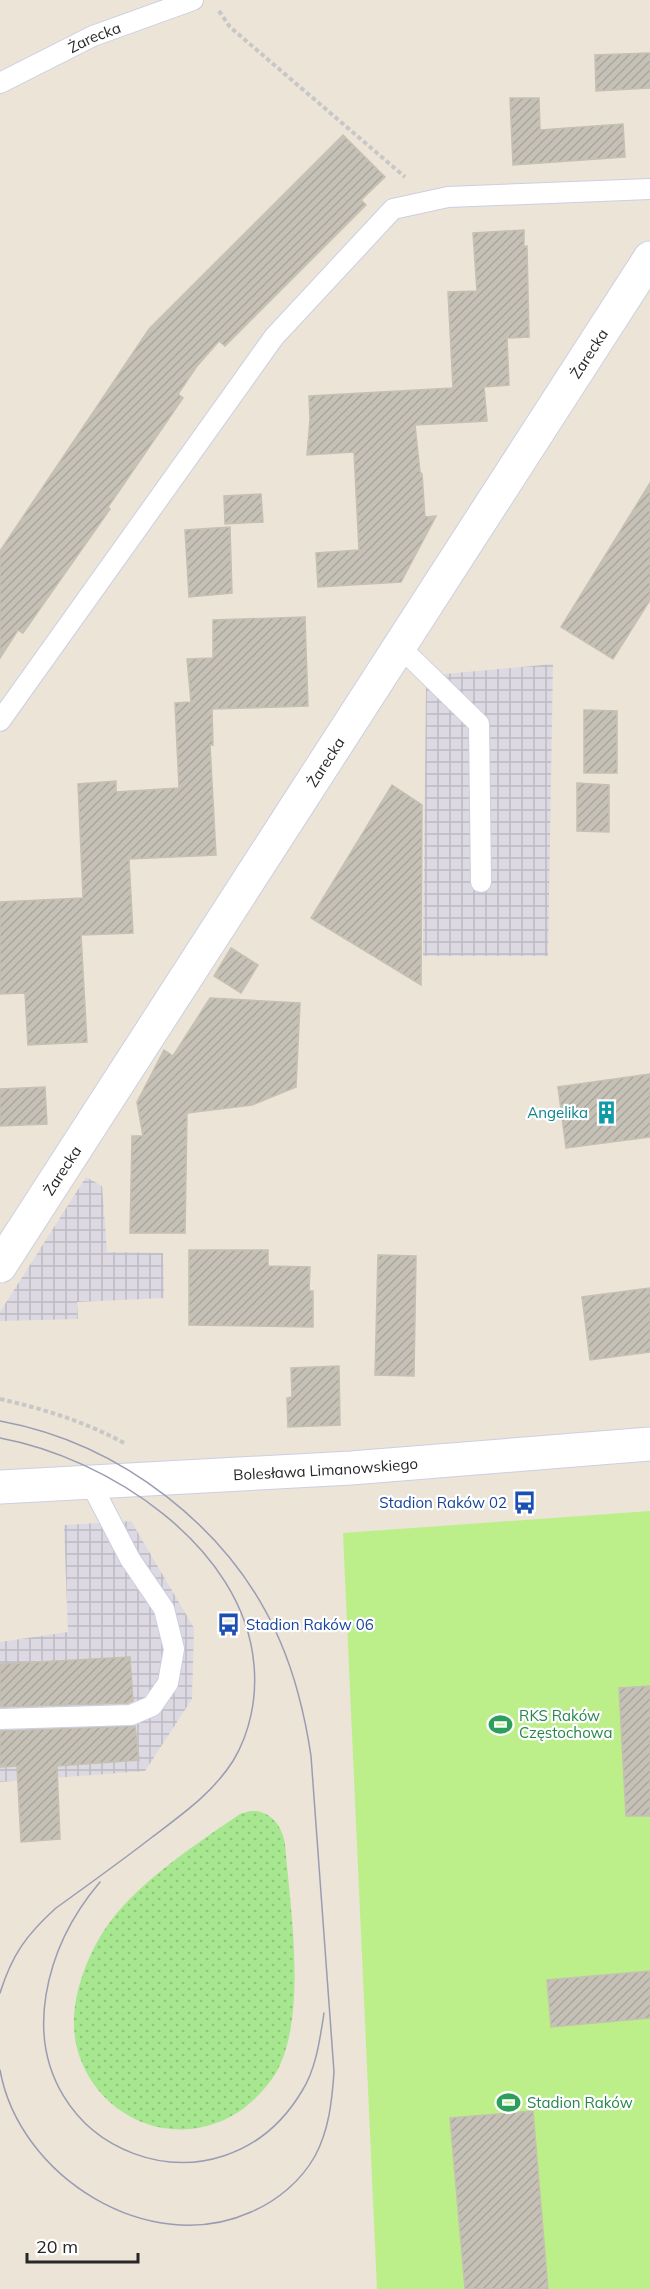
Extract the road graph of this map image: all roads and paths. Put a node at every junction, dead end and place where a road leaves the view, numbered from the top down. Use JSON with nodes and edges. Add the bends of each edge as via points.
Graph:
{"nodes":[{"id":1,"x":193,"y":0,"type":"edge"},
{"id":2,"x":218,"y":9,"type":"dead end"},
{"id":3,"x":0,"y":83,"type":"edge"},
{"id":4,"x":650,"y":189,"type":"edge"},
{"id":5,"x":410,"y":206,"type":"junction"},
{"id":6,"x":650,"y":258,"type":"edge"},
{"id":7,"x":398,"y":645,"type":"junction"},
{"id":8,"x":0,"y":721,"type":"edge"},
{"id":9,"x":481,"y":882,"type":"dead end"},
{"id":10,"x":0,"y":1266,"type":"edge"},
{"id":11,"x":650,"y":1444,"type":"edge"},
{"id":12,"x":90,"y":1482,"type":"junction"},
{"id":13,"x":0,"y":1487,"type":"edge"},
{"id":14,"x":0,"y":1719,"type":"edge"}],
"edges":[{"from":1,"to":3,"type":"lane","name":"Żarecka","via":[[93,36]]},
{"from":2,"to":5,"type":"path","via":[[230,27],[406,177]]},
{"from":4,"to":5,"type":"lane","via":[[448,196]]},
{"from":5,"to":8,"type":"lane","via":[[393,209],[274,337]]},
{"from":6,"to":7,"type":"street","name":"Żarecka"},
{"from":7,"to":9,"type":"lane","via":[[479,724]]},
{"from":7,"to":10,"type":"street","name":"Żarecka"},
{"from":11,"to":12,"type":"street","name":"Bolesława Limanowskiego","via":[[351,1468]]},
{"from":12,"to":13,"type":"street","name":"Bolesława Limanowskiego"},
{"from":12,"to":14,"type":"lane","via":[[130,1559],[164,1609],[174,1649],[168,1683],[152,1706],[131,1715]]}]}
